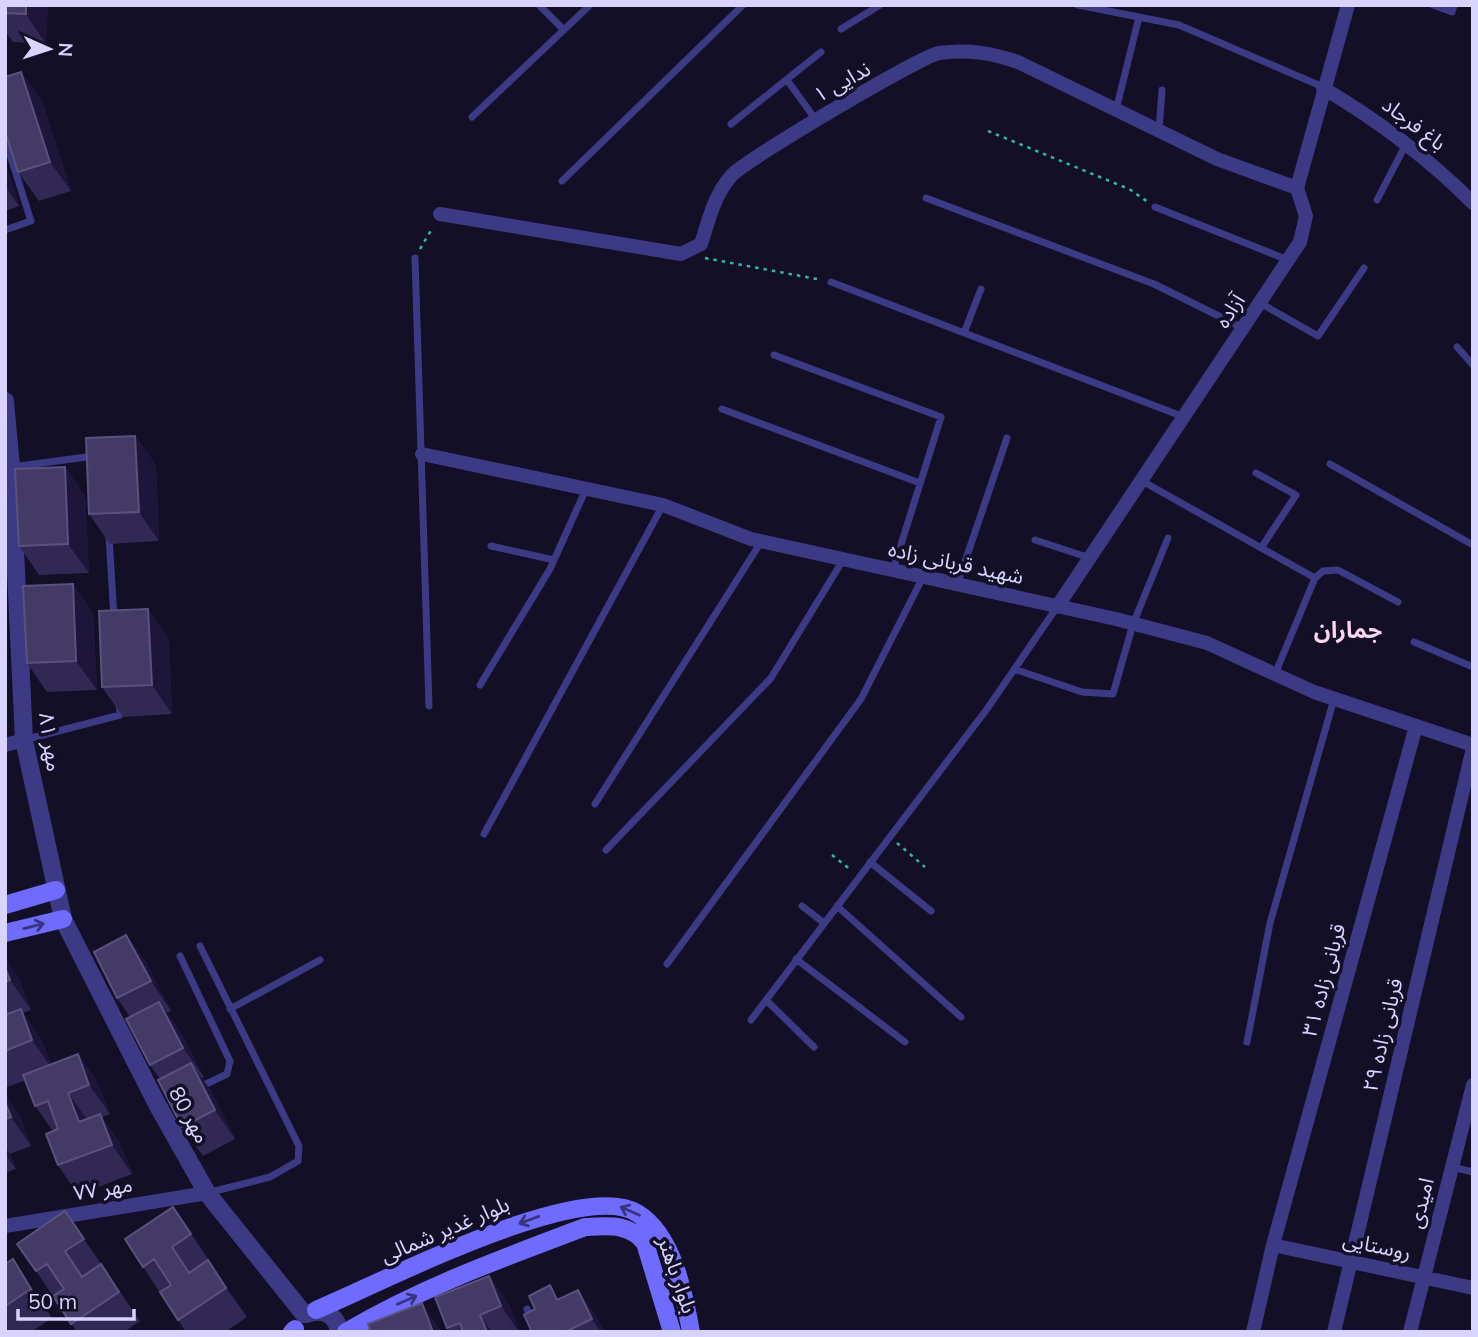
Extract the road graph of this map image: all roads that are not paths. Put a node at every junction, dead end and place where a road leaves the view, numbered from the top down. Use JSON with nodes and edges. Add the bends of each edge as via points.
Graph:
{"nodes":[{"id":1,"x":539,"y":5,"type":"edge"},
{"id":2,"x":590,"y":5,"type":"edge"},
{"id":3,"x":743,"y":5,"type":"edge"},
{"id":4,"x":880,"y":5,"type":"edge"},
{"id":5,"x":1078,"y":5,"type":"edge"},
{"id":6,"x":1348,"y":5,"type":"edge"},
{"id":7,"x":1433,"y":5,"type":"edge"},
{"id":8,"x":1454,"y":5,"type":"edge"},
{"id":9,"x":1139,"y":17,"type":"junction"},
{"id":10,"x":841,"y":29,"type":"dead end"},
{"id":11,"x":564,"y":30,"type":"junction"},
{"id":12,"x":821,"y":52,"type":"dead end"},
{"id":13,"x":786,"y":80,"type":"junction"},
{"id":14,"x":1323,"y":88,"type":"junction"},
{"id":15,"x":1163,"y":90,"type":"dead end"},
{"id":16,"x":1116,"y":110,"type":"junction"},
{"id":17,"x":472,"y":117,"type":"dead end"},
{"id":18,"x":817,"y":121,"type":"junction"},
{"id":19,"x":731,"y":124,"type":"dead end"},
{"id":20,"x":1159,"y":131,"type":"junction"},
{"id":21,"x":5,"y":139,"type":"edge"},
{"id":22,"x":1406,"y":143,"type":"junction"},
{"id":23,"x":562,"y":181,"type":"dead end"},
{"id":24,"x":1297,"y":188,"type":"junction"},
{"id":25,"x":1470,"y":194,"type":"edge"},
{"id":26,"x":926,"y":198,"type":"dead end"},
{"id":27,"x":1377,"y":200,"type":"dead end"},
{"id":28,"x":1155,"y":207,"type":"road end"},
{"id":29,"x":440,"y":214,"type":"road end"},
{"id":30,"x":5,"y":230,"type":"edge"},
{"id":31,"x":415,"y":258,"type":"road end"},
{"id":32,"x":1288,"y":260,"type":"junction"},
{"id":33,"x":1364,"y":268,"type":"dead end"},
{"id":34,"x":831,"y":282,"type":"road end"},
{"id":35,"x":981,"y":289,"type":"dead end"},
{"id":36,"x":1260,"y":303,"type":"junction"},
{"id":37,"x":1244,"y":328,"type":"junction"},
{"id":38,"x":964,"y":333,"type":"junction"},
{"id":39,"x":1457,"y":347,"type":"dead end"},
{"id":40,"x":774,"y":355,"type":"dead end"},
{"id":41,"x":1473,"y":365,"type":"edge"},
{"id":42,"x":5,"y":401,"type":"edge"},
{"id":43,"x":722,"y":409,"type":"dead end"},
{"id":44,"x":1185,"y":417,"type":"junction"},
{"id":45,"x":1007,"y":438,"type":"dead end"},
{"id":46,"x":422,"y":454,"type":"junction"},
{"id":47,"x":104,"y":455,"type":"edge"},
{"id":48,"x":1330,"y":464,"type":"dead end"},
{"id":49,"x":8,"y":467,"type":"edge"},
{"id":50,"x":1256,"y":473,"type":"dead end"},
{"id":51,"x":1142,"y":481,"type":"junction"},
{"id":52,"x":920,"y":483,"type":"junction"},
{"id":53,"x":586,"y":488,"type":"junction"},
{"id":54,"x":663,"y":505,"type":"junction"},
{"id":55,"x":108,"y":520,"type":"edge"},
{"id":56,"x":1168,"y":538,"type":"dead end"},
{"id":57,"x":1035,"y":540,"type":"dead end"},
{"id":58,"x":762,"y":541,"type":"junction"},
{"id":59,"x":1473,"y":545,"type":"edge"},
{"id":60,"x":491,"y":546,"type":"dead end"},
{"id":61,"x":1261,"y":548,"type":"junction"},
{"id":62,"x":1090,"y":558,"type":"junction"},
{"id":63,"x":554,"y":560,"type":"junction"},
{"id":64,"x":844,"y":560,"type":"junction"},
{"id":65,"x":892,"y":571,"type":"junction"},
{"id":66,"x":923,"y":578,"type":"junction"},
{"id":67,"x":1315,"y":578,"type":"junction"},
{"id":68,"x":957,"y":585,"type":"junction"},
{"id":69,"x":1398,"y":602,"type":"dead end"},
{"id":70,"x":1057,"y":607,"type":"junction"},
{"id":71,"x":115,"y":624,"type":"edge"},
{"id":72,"x":1133,"y":624,"type":"junction"},
{"id":73,"x":1413,"y":642,"type":"dead end"},
{"id":74,"x":1473,"y":667,"type":"edge"},
{"id":75,"x":1014,"y":669,"type":"junction"},
{"id":76,"x":1275,"y":674,"type":"junction"},
{"id":77,"x":481,"y":685,"type":"dead end"},
{"id":78,"x":119,"y":689,"type":"edge"},
{"id":79,"x":1334,"y":699,"type":"junction"},
{"id":80,"x":429,"y":706,"type":"dead end"},
{"id":81,"x":1416,"y":726,"type":"junction"},
{"id":82,"x":24,"y":740,"type":"junction"},
{"id":83,"x":5,"y":745,"type":"edge"},
{"id":84,"x":1473,"y":746,"type":"edge"},
{"id":85,"x":595,"y":804,"type":"dead end"},
{"id":86,"x":484,"y":835,"type":"dead end"},
{"id":87,"x":606,"y":850,"type":"dead end"},
{"id":88,"x":870,"y":862,"type":"junction"},
{"id":89,"x":56,"y":890,"type":"junction"},
{"id":90,"x":5,"y":905,"type":"edge"},
{"id":91,"x":802,"y":906,"type":"dead end"},
{"id":92,"x":837,"y":906,"type":"junction"},
{"id":93,"x":931,"y":911,"type":"dead end"},
{"id":94,"x":63,"y":919,"type":"junction"},
{"id":95,"x":824,"y":923,"type":"junction"},
{"id":96,"x":5,"y":933,"type":"edge"},
{"id":97,"x":200,"y":946,"type":"dead end"},
{"id":98,"x":180,"y":956,"type":"dead end"},
{"id":99,"x":320,"y":960,"type":"dead end"},
{"id":100,"x":796,"y":960,"type":"junction"},
{"id":101,"x":667,"y":964,"type":"dead end"},
{"id":102,"x":766,"y":1000,"type":"junction"},
{"id":103,"x":230,"y":1009,"type":"junction"},
{"id":104,"x":961,"y":1017,"type":"dead end"},
{"id":105,"x":751,"y":1020,"type":"dead end"},
{"id":106,"x":905,"y":1042,"type":"dead end"},
{"id":107,"x":1247,"y":1042,"type":"dead end"},
{"id":108,"x":814,"y":1047,"type":"dead end"},
{"id":109,"x":1473,"y":1085,"type":"edge"},
{"id":110,"x":192,"y":1090,"type":"edge"},
{"id":111,"x":1452,"y":1167,"type":"junction"},
{"id":112,"x":1473,"y":1172,"type":"edge"},
{"id":113,"x":207,"y":1193,"type":"junction"},
{"id":114,"x":595,"y":1204,"type":"joint"},
{"id":115,"x":5,"y":1226,"type":"edge"},
{"id":116,"x":1273,"y":1245,"type":"junction"},
{"id":117,"x":1351,"y":1262,"type":"junction"},
{"id":118,"x":1424,"y":1277,"type":"junction"},
{"id":119,"x":1473,"y":1288,"type":"edge"},
{"id":120,"x":527,"y":1309,"type":"edge"},
{"id":121,"x":300,"y":1323,"type":"edge"},
{"id":122,"x":340,"y":1332,"type":"edge"},
{"id":123,"x":346,"y":1332,"type":"edge"},
{"id":124,"x":535,"y":1332,"type":"edge"},
{"id":125,"x":672,"y":1332,"type":"edge"},
{"id":126,"x":691,"y":1332,"type":"edge"},
{"id":127,"x":1253,"y":1332,"type":"edge"},
{"id":128,"x":1334,"y":1332,"type":"edge"},
{"id":129,"x":1410,"y":1332,"type":"edge"}],
"edges":[{"from":1,"to":11,"type":"lane"},
{"from":2,"to":11,"type":"lane"},
{"from":3,"to":23,"type":"lane"},
{"from":4,"to":10,"type":"lane"},
{"from":5,"to":9,"type":"lane"},
{"from":6,"to":14,"type":"street","name":"آزاده"},
{"from":7,"to":8,"type":"lane","via":[[1452,12]]},
{"from":9,"to":14,"type":"lane","via":[[1179,25]]},
{"from":9,"to":16,"type":"lane"},
{"from":11,"to":17,"type":"lane"},
{"from":12,"to":13,"type":"lane"},
{"from":13,"to":18,"type":"lane"},
{"from":13,"to":19,"type":"lane"},
{"from":14,"to":22,"type":"street","name":"باغ فرجاد"},
{"from":14,"to":24,"type":"street","name":"آزاده"},
{"from":15,"to":20,"type":"lane"},
{"from":16,"to":18,"type":"street","name":"ندایی ۱","via":[[1018,62],[985,51],[936,53]]},
{"from":16,"to":20,"type":"street","name":"ندایی ۱"},
{"from":18,"to":29,"type":"street","name":"ندایی ۱","via":[[733,173],[715,197],[702,244],[681,254]]},
{"from":20,"to":24,"type":"street","name":"ندایی ۱","via":[[1217,159]]},
{"from":21,"to":30,"type":"lane","via":[[31,221]]},
{"from":22,"to":25,"type":"street","name":"باغ فرجاد"},
{"from":22,"to":27,"type":"lane"},
{"from":24,"to":32,"type":"street","name":"آزاده","via":[[1305,229]]},
{"from":26,"to":37,"type":"lane","via":[[1154,284]]},
{"from":28,"to":32,"type":"lane"},
{"from":31,"to":46,"type":"lane"},
{"from":32,"to":36,"type":"street","name":"آزاده"},
{"from":33,"to":36,"type":"lane","via":[[1318,335]]},
{"from":34,"to":38,"type":"lane"},
{"from":35,"to":38,"type":"lane"},
{"from":36,"to":37,"type":"street","name":"آزاده"},
{"from":37,"to":44,"type":"street","name":"آزاده"},
{"from":38,"to":44,"type":"lane"},
{"from":39,"to":41,"type":"lane"},
{"from":40,"to":52,"type":"lane","via":[[941,417]]},
{"from":42,"to":49,"type":"street","name":"مهر ۸۱"},
{"from":43,"to":52,"type":"lane"},
{"from":44,"to":51,"type":"street","name":"آزاده"},
{"from":45,"to":68,"type":"lane"},
{"from":46,"to":53,"type":"street","name":"شهید قربانی زاده"},
{"from":46,"to":80,"type":"lane"},
{"from":47,"to":49,"type":"lane"},
{"from":48,"to":59,"type":"lane"},
{"from":49,"to":82,"type":"street","name":"مهر ۸۱"},
{"from":50,"to":61,"type":"lane","via":[[1296,495]]},
{"from":51,"to":61,"type":"lane"},
{"from":51,"to":62,"type":"street","name":"آزاده"},
{"from":52,"to":65,"type":"lane"},
{"from":53,"to":54,"type":"street","name":"شهید قربانی زاده"},
{"from":53,"to":63,"type":"lane"},
{"from":54,"to":58,"type":"street","name":"شهید قربانی زاده"},
{"from":54,"to":86,"type":"lane"},
{"from":55,"to":71,"type":"lane"},
{"from":56,"to":72,"type":"lane"},
{"from":57,"to":62,"type":"lane"},
{"from":58,"to":64,"type":"street","name":"شهید قربانی زاده"},
{"from":58,"to":85,"type":"lane"},
{"from":60,"to":63,"type":"lane"},
{"from":61,"to":67,"type":"lane"},
{"from":62,"to":70,"type":"street","name":"آزاده"},
{"from":63,"to":77,"type":"lane"},
{"from":64,"to":65,"type":"street","name":"شهید قربانی زاده"},
{"from":64,"to":87,"type":"lane","via":[[771,678]]},
{"from":65,"to":66,"type":"street","name":"شهید قربانی زاده"},
{"from":66,"to":68,"type":"street","name":"شهید قربانی زاده"},
{"from":66,"to":101,"type":"lane","via":[[861,699]]},
{"from":67,"to":69,"type":"lane","via":[[1322,571],[1338,570]]},
{"from":67,"to":76,"type":"lane"},
{"from":68,"to":70,"type":"street","name":"شهید قربانی زاده"},
{"from":70,"to":72,"type":"street","name":"شهید قربانی زاده"},
{"from":70,"to":75,"type":"lane"},
{"from":72,"to":75,"type":"lane","via":[[1112,694],[1082,692]]},
{"from":72,"to":76,"type":"street","name":"شهید قربانی زاده","via":[[1207,643]]},
{"from":73,"to":74,"type":"lane"},
{"from":75,"to":88,"type":"lane"},
{"from":76,"to":79,"type":"street","name":"شهید قربانی زاده"},
{"from":78,"to":82,"type":"lane","via":[[120,715]]},
{"from":79,"to":81,"type":"street","name":"شهید قربانی زاده"},
{"from":79,"to":107,"type":"lane","via":[[1270,923]]},
{"from":81,"to":84,"type":"street","name":"شهید قربانی زاده"},
{"from":81,"to":116,"type":"street","name":"قربانی زاده ۳۱"},
{"from":82,"to":83,"type":"street"},
{"from":82,"to":89,"type":"street","name":"مهر ۸۱"},
{"from":84,"to":117,"type":"street","name":"قربانی زاده ۲۹"},
{"from":88,"to":92,"type":"lane"},
{"from":88,"to":93,"type":"lane"},
{"from":89,"to":90,"type":"main road"},
{"from":89,"to":94,"type":"street","name":"مهر ۸۱"},
{"from":91,"to":95,"type":"lane"},
{"from":92,"to":95,"type":"lane"},
{"from":92,"to":104,"type":"lane"},
{"from":96,"to":94,"type":"main road","one_way":true},
{"from":94,"to":113,"type":"street","name":"مهر 80"},
{"from":95,"to":100,"type":"lane"},
{"from":97,"to":103,"type":"lane"},
{"from":98,"to":110,"type":"lane","via":[[230,1061],[227,1074]]},
{"from":99,"to":103,"type":"lane"},
{"from":100,"to":102,"type":"lane"},
{"from":100,"to":106,"type":"lane"},
{"from":102,"to":105,"type":"lane"},
{"from":102,"to":108,"type":"lane"},
{"from":103,"to":113,"type":"lane","via":[[299,1146],[298,1161],[270,1177]]},
{"from":109,"to":111,"type":"street","name":"امیدی"},
{"from":111,"to":112,"type":"lane"},
{"from":111,"to":118,"type":"street","name":"امیدی"},
{"from":113,"to":115,"type":"street","name":"مهر ۷۷"},
{"from":113,"to":121,"type":"street","name":"مهر 80"},
{"from":114,"to":121,"type":"main road","name":"بلوار غدیر شمالی","one_way":true,"via":[[533,1217]]},
{"from":126,"to":114,"type":"main road","name":"بلوار باهنر","one_way":true,"via":[[671,1259],[651,1223],[621,1206]]},
{"from":116,"to":117,"type":"street","name":"روستایی"},
{"from":116,"to":127,"type":"street","name":"قربانی زاده ۳۱"},
{"from":117,"to":118,"type":"street","name":"روستایی"},
{"from":117,"to":128,"type":"street","name":"قربانی زاده ۲۹"},
{"from":118,"to":119,"type":"street","name":"روستایی"},
{"from":118,"to":129,"type":"street","name":"امیدی"},
{"from":120,"to":124,"type":"lane"},
{"from":121,"to":122,"type":"street","name":"مهر 80","via":[[334,1318]]},
{"from":123,"to":125,"type":"main road","name":"بلوار باهنر","one_way":true,"via":[[486,1263],[596,1226],[620,1226],[637,1233],[645,1243]]}]}
